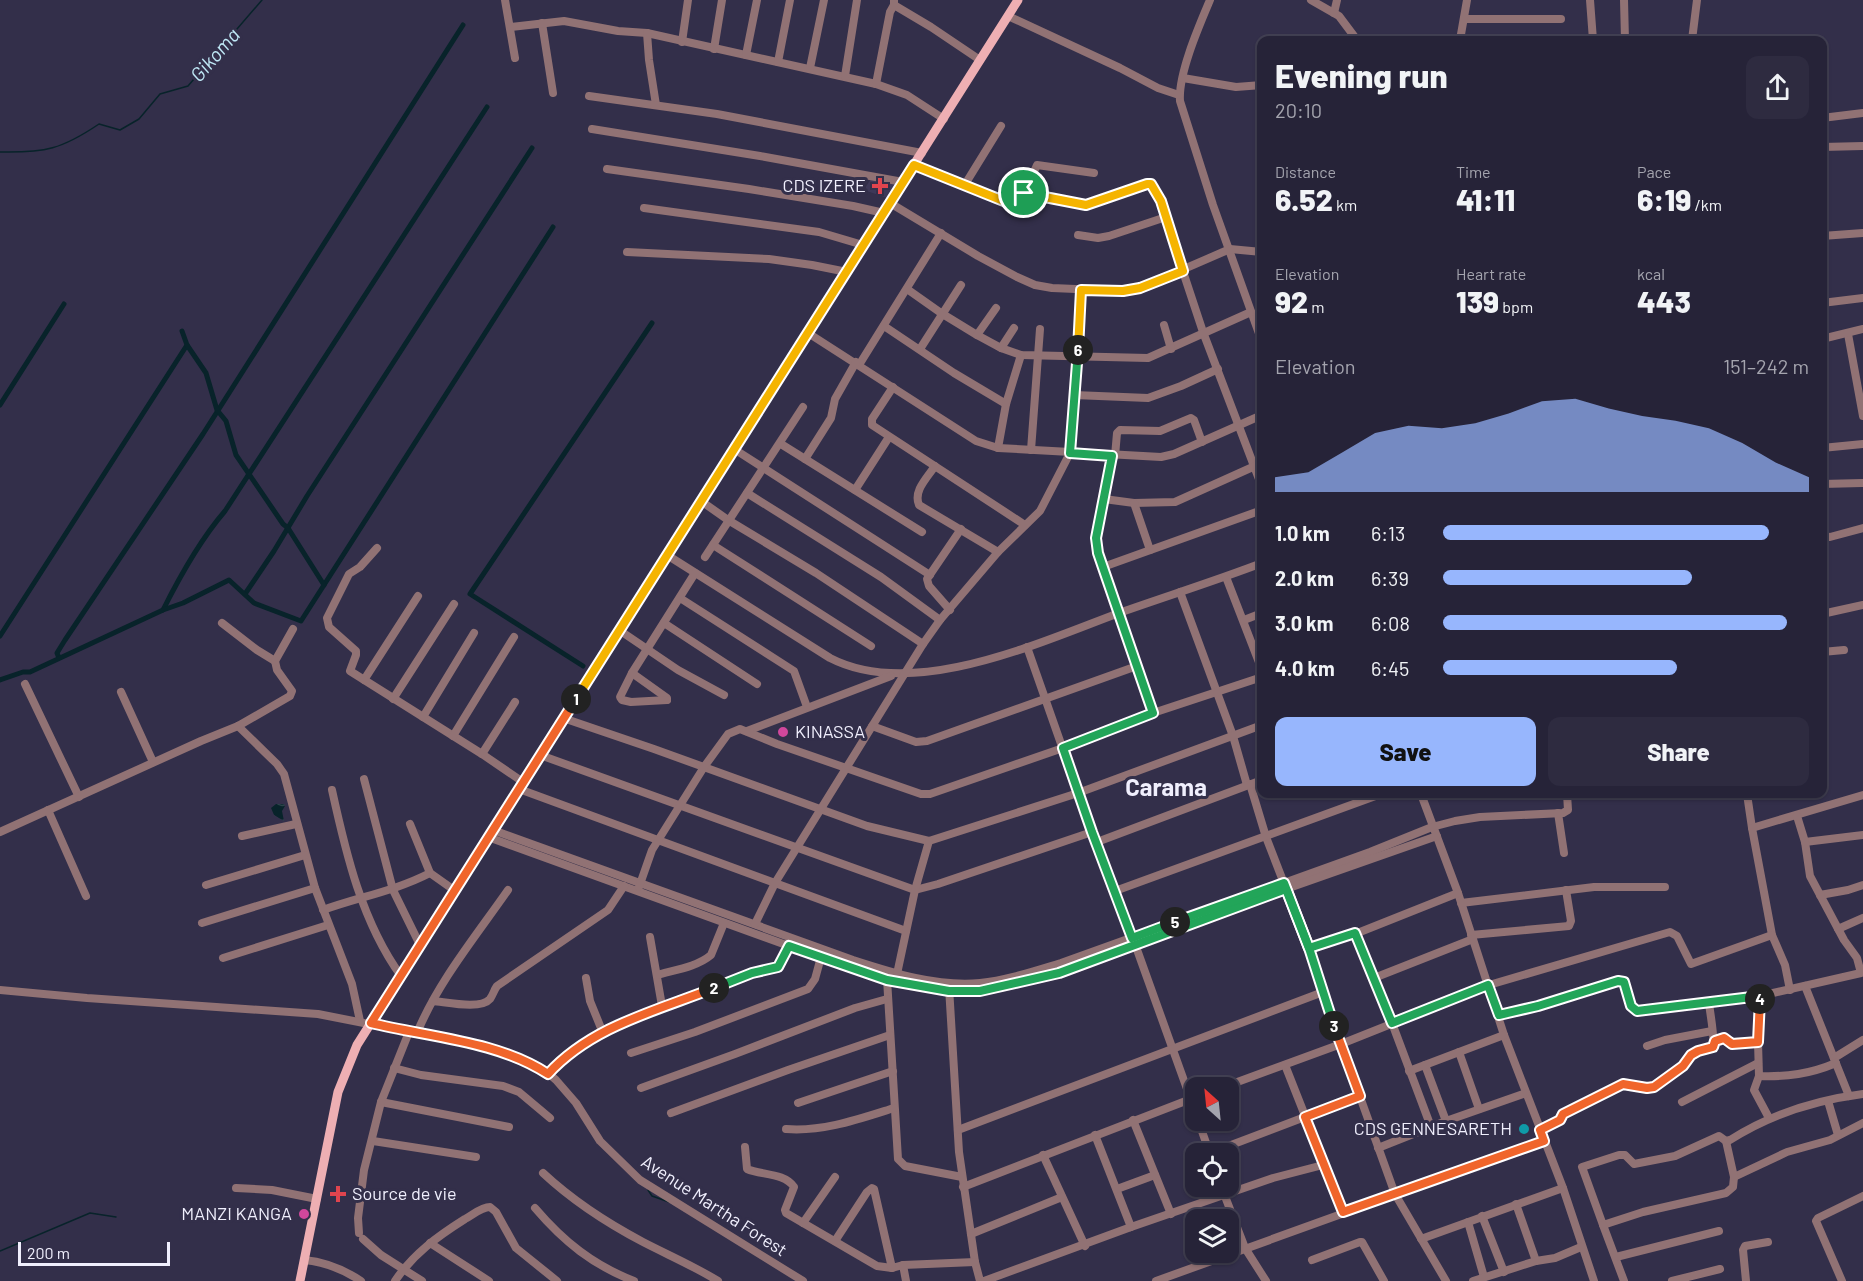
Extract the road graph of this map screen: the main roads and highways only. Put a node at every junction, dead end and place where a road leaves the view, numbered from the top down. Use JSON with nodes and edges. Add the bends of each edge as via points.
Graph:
{"nodes":[{"id":1,"x":1018,"y":0,"type":"edge"},
{"id":2,"x":300,"y":1281,"type":"edge"}],
"edges":[{"from":1,"to":2,"type":"main road","via":[[371,1023],[338,1092]]}]}
